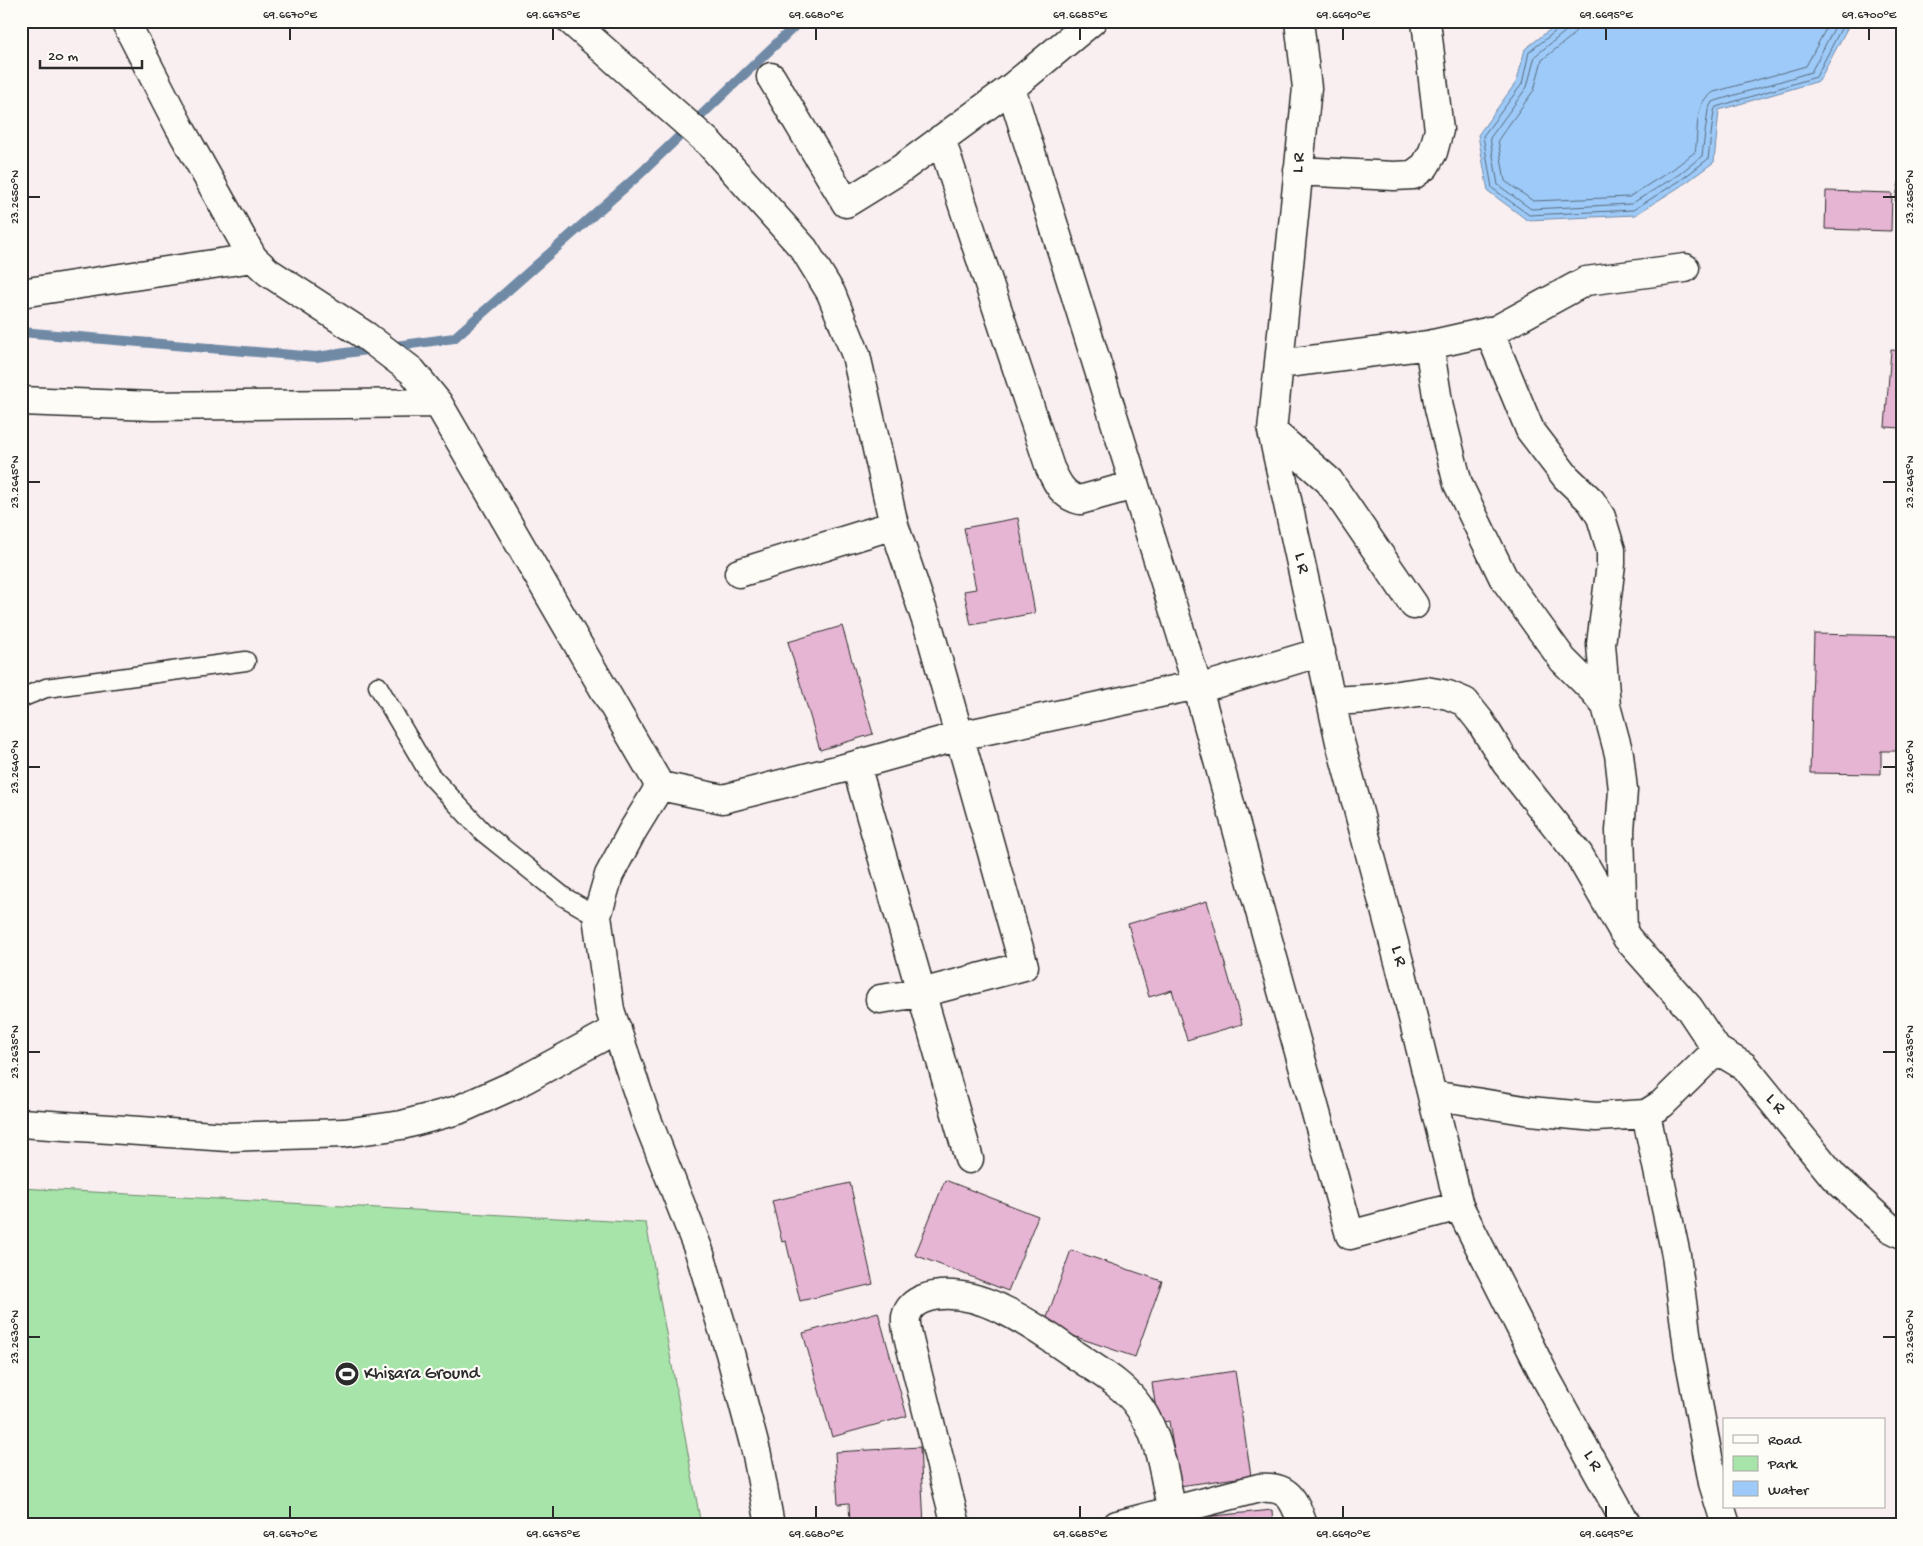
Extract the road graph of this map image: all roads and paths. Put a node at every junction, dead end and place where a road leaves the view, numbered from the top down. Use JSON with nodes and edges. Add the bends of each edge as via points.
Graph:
{"nodes":[{"id":1,"x":125,"y":21,"type":"edge"},
{"id":2,"x":570,"y":21,"type":"edge"},
{"id":3,"x":1092,"y":21,"type":"edge"},
{"id":4,"x":1299,"y":21,"type":"edge"},
{"id":5,"x":1426,"y":21,"type":"edge"},
{"id":6,"x":771,"y":77,"type":"dead end"},
{"id":7,"x":1011,"y":88,"type":"junction"},
{"id":8,"x":941,"y":139,"type":"junction"},
{"id":9,"x":1298,"y":171,"type":"junction"},
{"id":10,"x":253,"y":258,"type":"junction"},
{"id":11,"x":1685,"y":268,"type":"dead end"},
{"id":12,"x":21,"y":294,"type":"edge"},
{"id":13,"x":1489,"y":331,"type":"junction"},
{"id":14,"x":1429,"y":345,"type":"junction"},
{"id":15,"x":1279,"y":364,"type":"junction"},
{"id":16,"x":21,"y":400,"type":"edge"},
{"id":17,"x":438,"y":403,"type":"junction"},
{"id":18,"x":1272,"y":431,"type":"junction"},
{"id":19,"x":1134,"y":485,"type":"junction"},
{"id":20,"x":894,"y":525,"type":"junction"},
{"id":21,"x":738,"y":573,"type":"dead end"},
{"id":22,"x":1414,"y":605,"type":"dead end"},
{"id":23,"x":1321,"y":652,"type":"junction"},
{"id":24,"x":246,"y":661,"type":"dead end"},
{"id":25,"x":378,"y":686,"type":"dead end"},
{"id":26,"x":1197,"y":687,"type":"junction"},
{"id":27,"x":21,"y":698,"type":"edge"},
{"id":28,"x":1331,"y":701,"type":"junction"},
{"id":29,"x":1606,"y":706,"type":"junction"},
{"id":30,"x":959,"y":736,"type":"junction"},
{"id":31,"x":856,"y":765,"type":"junction"},
{"id":32,"x":660,"y":786,"type":"junction"},
{"id":33,"x":597,"y":916,"type":"junction"},
{"id":34,"x":1624,"y":932,"type":"junction"},
{"id":35,"x":921,"y":992,"type":"junction"},
{"id":36,"x":880,"y":999,"type":"dead end"},
{"id":37,"x":617,"y":1029,"type":"junction"},
{"id":38,"x":1717,"y":1050,"type":"junction"},
{"id":39,"x":1432,"y":1094,"type":"junction"},
{"id":40,"x":1646,"y":1114,"type":"junction"},
{"id":41,"x":21,"y":1123,"type":"edge"},
{"id":42,"x":969,"y":1160,"type":"dead end"},
{"id":43,"x":1459,"y":1206,"type":"junction"},
{"id":44,"x":1902,"y":1234,"type":"edge"},
{"id":45,"x":1172,"y":1512,"type":"junction"},
{"id":46,"x":1134,"y":1523,"type":"edge"},
{"id":47,"x":770,"y":1525,"type":"edge"},
{"id":48,"x":956,"y":1525,"type":"edge"},
{"id":49,"x":1303,"y":1525,"type":"edge"},
{"id":50,"x":1627,"y":1525,"type":"edge"},
{"id":51,"x":1726,"y":1525,"type":"edge"}],
"edges":[{"from":1,"to":10,"type":"street"},
{"from":2,"to":20,"type":"street","via":[[709,143],[804,250],[831,293],[856,355]]},
{"from":3,"to":7,"type":"street"},
{"from":4,"to":9,"type":"street","name":"L R","via":[[1307,88]]},
{"from":5,"to":9,"type":"street","via":[[1439,130],[1425,166],[1413,175],[1394,176]]},
{"from":6,"to":8,"type":"street","via":[[846,203],[901,169]]},
{"from":7,"to":8,"type":"street"},
{"from":7,"to":19,"type":"street"},
{"from":8,"to":19,"type":"street","via":[[1056,482],[1064,493],[1080,500]]},
{"from":9,"to":15,"type":"street","name":"L R"},
{"from":10,"to":12,"type":"street"},
{"from":10,"to":17,"type":"street","via":[[268,272],[366,336],[412,371]]},
{"from":11,"to":13,"type":"street","via":[[1586,281]]},
{"from":13,"to":14,"type":"street"},
{"from":13,"to":29,"type":"street","via":[[1530,430],[1566,477],[1591,501],[1608,534],[1611,564],[1601,644]]},
{"from":14,"to":15,"type":"street"},
{"from":14,"to":29,"type":"street","via":[[1439,408],[1458,484],[1503,577],[1564,660]]},
{"from":15,"to":18,"type":"street","name":"L R"},
{"from":16,"to":17,"type":"street","via":[[153,406]]},
{"from":17,"to":32,"type":"street"},
{"from":18,"to":22,"type":"street","via":[[1329,481]]},
{"from":18,"to":23,"type":"street","name":"L R"},
{"from":19,"to":26,"type":"street"},
{"from":20,"to":21,"type":"street"},
{"from":20,"to":30,"type":"street","via":[[930,632]]},
{"from":23,"to":26,"type":"street"},
{"from":23,"to":28,"type":"street","name":"L R"},
{"from":24,"to":27,"type":"lane","via":[[46,688]]},
{"from":25,"to":33,"type":"lane","via":[[430,775],[484,833],[564,897]]},
{"from":26,"to":30,"type":"street"},
{"from":26,"to":43,"type":"street","via":[[1350,1235]]},
{"from":28,"to":34,"type":"street","via":[[1426,691],[1465,702],[1506,764],[1579,855]]},
{"from":28,"to":39,"type":"street","name":"L R"},
{"from":29,"to":34,"type":"street","via":[[1619,754],[1623,790],[1620,831]]},
{"from":30,"to":31,"type":"street"},
{"from":30,"to":35,"type":"street","via":[[1024,966]]},
{"from":31,"to":32,"type":"street","via":[[723,799]]},
{"from":31,"to":35,"type":"street"},
{"from":32,"to":33,"type":"street","via":[[609,875]]},
{"from":33,"to":37,"type":"street","via":[[610,1010]]},
{"from":34,"to":38,"type":"street","via":[[1689,1008]]},
{"from":35,"to":36,"type":"street"},
{"from":35,"to":42,"type":"street"},
{"from":37,"to":41,"type":"street","via":[[516,1084],[466,1107],[402,1125],[344,1133],[228,1137]]},
{"from":37,"to":47,"type":"street","via":[[646,1117],[699,1251],[757,1455]]},
{"from":38,"to":40,"type":"street","via":[[1662,1104]]},
{"from":38,"to":44,"type":"street","name":"L R","via":[[1744,1066],[1834,1177],[1890,1228]]},
{"from":39,"to":40,"type":"street","via":[[1549,1113],[1596,1117]]},
{"from":39,"to":43,"type":"street","name":"L R"},
{"from":40,"to":51,"type":"street","via":[[1676,1255],[1689,1356],[1713,1482]]},
{"from":43,"to":50,"type":"street","name":"L R","via":[[1547,1380]]},
{"from":45,"to":46,"type":"street"},
{"from":45,"to":48,"type":"street","via":[[1156,1435],[1139,1407],[1119,1385],[1022,1318],[969,1298],[931,1296],[916,1301],[906,1318]]},
{"from":45,"to":49,"type":"street","via":[[1272,1486],[1281,1489],[1294,1502]]}]}
